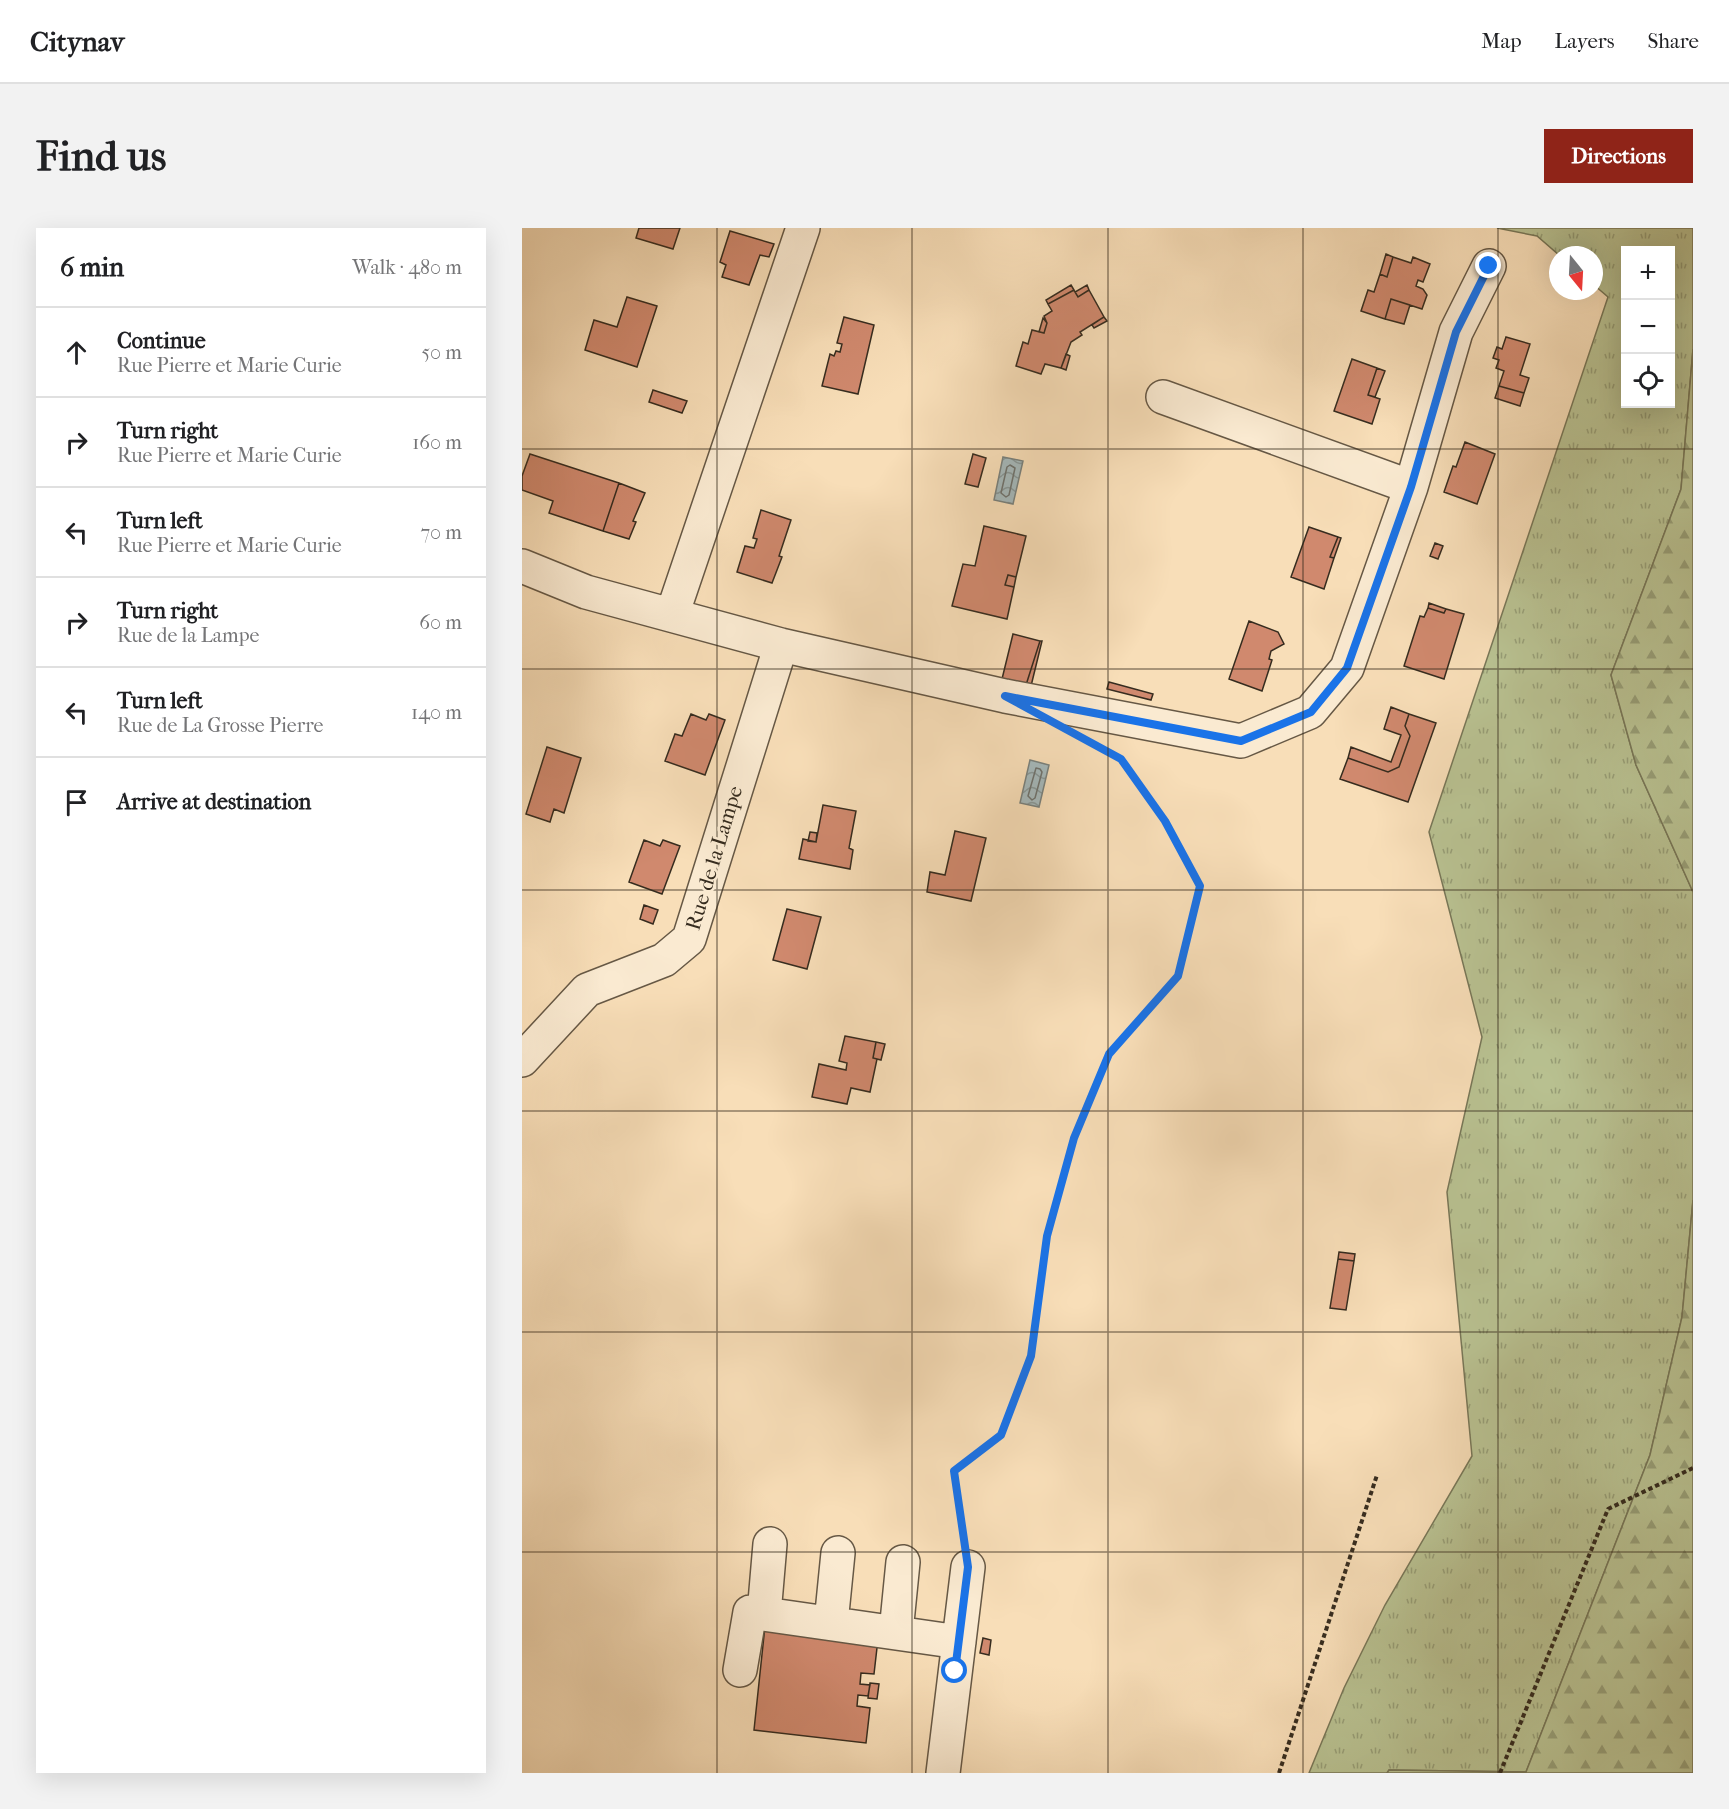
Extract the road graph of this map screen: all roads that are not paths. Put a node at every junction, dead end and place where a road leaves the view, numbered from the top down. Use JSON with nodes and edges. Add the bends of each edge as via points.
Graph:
{"nodes":[{"id":1,"x":803,"y":228,"type":"edge"},
{"id":2,"x":1489,"y":266,"type":"dead end"},
{"id":3,"x":1163,"y":397,"type":"dead end"},
{"id":4,"x":1411,"y":487,"type":"junction"},
{"id":5,"x":522,"y":566,"type":"edge"},
{"id":6,"x":672,"y":615,"type":"junction"},
{"id":7,"x":781,"y":645,"type":"junction"},
{"id":8,"x":522,"y":1060,"type":"edge"},
{"id":9,"x":770,"y":1544,"type":"dead end"},
{"id":10,"x":838,"y":1553,"type":"dead end"},
{"id":11,"x":903,"y":1562,"type":"dead end"},
{"id":12,"x":968,"y":1567,"type":"road end"},
{"id":13,"x":764,"y":1614,"type":"junction"},
{"id":14,"x":831,"y":1623,"type":"junction"},
{"id":15,"x":896,"y":1632,"type":"junction"},
{"id":16,"x":959,"y":1642,"type":"junction"},
{"id":17,"x":740,"y":1670,"type":"dead end"},
{"id":18,"x":943,"y":1773,"type":"edge"}],
"edges":[{"from":1,"to":6,"type":"street"},
{"from":2,"to":4,"type":"street","via":[[1456,332]]},
{"from":3,"to":4,"type":"street"},
{"from":4,"to":7,"type":"street","via":[[1347,668],[1311,712],[1241,741],[1005,696]]},
{"from":5,"to":6,"type":"street","via":[[586,592]]},
{"from":6,"to":7,"type":"street"},
{"from":7,"to":8,"type":"street","name":"Rue de la Lampe","via":[[689,939],[664,960],[587,990]]},
{"from":9,"to":13,"type":"street"},
{"from":10,"to":14,"type":"street"},
{"from":11,"to":15,"type":"street"},
{"from":12,"to":16,"type":"street"},
{"from":13,"to":14,"type":"street"},
{"from":13,"to":17,"type":"street","via":[[750,1612]]},
{"from":14,"to":15,"type":"street"},
{"from":15,"to":16,"type":"street"},
{"from":16,"to":18,"type":"street"}]}
